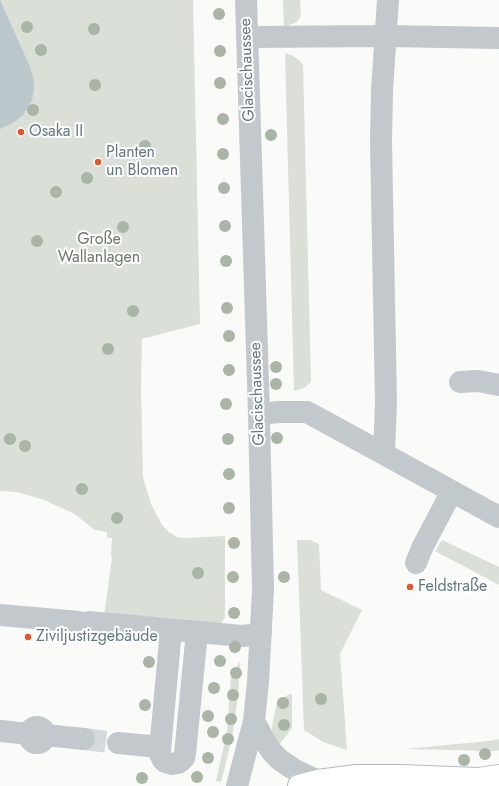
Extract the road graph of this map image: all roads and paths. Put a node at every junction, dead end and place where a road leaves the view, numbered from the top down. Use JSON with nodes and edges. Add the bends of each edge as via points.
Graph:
{"nodes":[{"id":1,"x":246,"y":0,"type":"edge"},
{"id":2,"x":388,"y":0,"type":"edge"},
{"id":3,"x":386,"y":36,"type":"junction"},
{"id":4,"x":247,"y":37,"type":"junction"},
{"id":5,"x":499,"y":38,"type":"edge"},
{"id":6,"x":460,"y":382,"type":"dead end"},
{"id":7,"x":499,"y":385,"type":"edge"},
{"id":8,"x":259,"y":414,"type":"junction"},
{"id":9,"x":384,"y":454,"type":"junction"},
{"id":10,"x":452,"y":491,"type":"junction"},
{"id":11,"x":499,"y":517,"type":"edge"},
{"id":12,"x":416,"y":563,"type":"dead end"},
{"id":13,"x":0,"y":614,"type":"edge"},
{"id":14,"x":172,"y":630,"type":"junction"},
{"id":15,"x":197,"y":632,"type":"junction"},
{"id":16,"x":261,"y":634,"type":"junction"},
{"id":17,"x":254,"y":720,"type":"junction"},
{"id":18,"x":0,"y":731,"type":"edge"},
{"id":19,"x":84,"y":739,"type":"tunnel mouth"},
{"id":20,"x":118,"y":743,"type":"tunnel mouth"},
{"id":21,"x":160,"y":747,"type":"junction"},
{"id":22,"x":489,"y":778,"type":"edge"},
{"id":23,"x":308,"y":784,"type":"edge"},
{"id":24,"x":237,"y":786,"type":"edge"},
{"id":25,"x":456,"y":786,"type":"edge"}],
"edges":[{"from":1,"to":4,"type":"street","name":"Glacischaussee"},
{"from":2,"to":3,"type":"street"},
{"from":3,"to":4,"type":"street"},
{"from":3,"to":5,"type":"street"},
{"from":3,"to":9,"type":"street","via":[[381,142],[386,402]]},
{"from":4,"to":8,"type":"street","name":"Glacischaussee"},
{"from":6,"to":7,"type":"street","via":[[478,381]]},
{"from":8,"to":9,"type":"street","via":[[307,412]]},
{"from":8,"to":16,"type":"street","name":"Glacischaussee","via":[[263,590]]},
{"from":9,"to":10,"type":"street"},
{"from":10,"to":11,"type":"street"},
{"from":10,"to":12,"type":"street"},
{"from":13,"to":14,"type":"street"},
{"from":14,"to":15,"type":"street"},
{"from":14,"to":21,"type":"street"},
{"from":15,"to":16,"type":"street","via":[[242,636]]},
{"from":15,"to":21,"type":"street","via":[[184,758],[178,763],[165,762],[160,754]]},
{"from":16,"to":17,"type":"street","name":"Glacischaussee"},
{"from":17,"to":23,"type":"street","via":[[272,752]]},
{"from":17,"to":24,"type":"street","name":"Glacischaussee"},
{"from":18,"to":19,"type":"street"},
{"from":20,"to":21,"type":"street"},
{"from":22,"to":23,"type":"main road","via":[[356,776]]},
{"from":22,"to":25,"type":"main road"}]}
